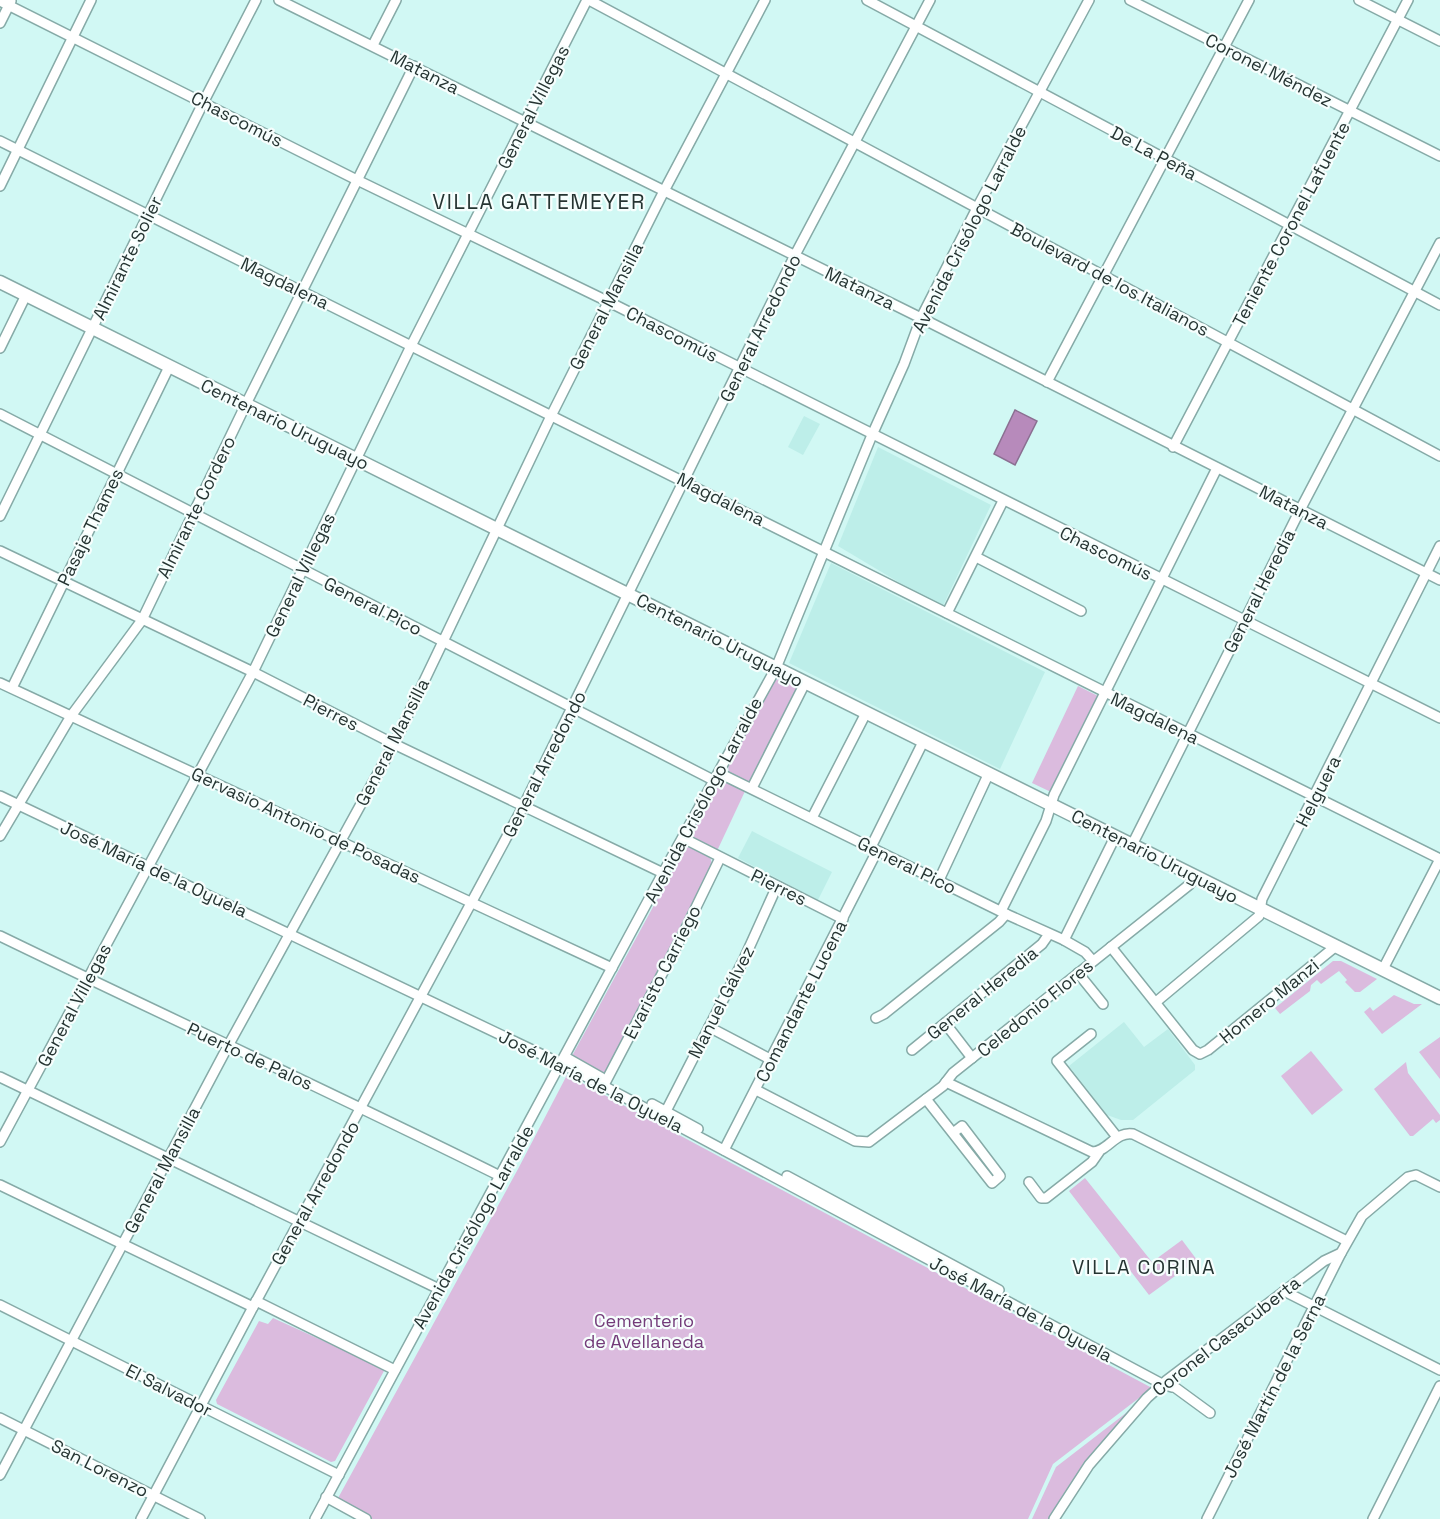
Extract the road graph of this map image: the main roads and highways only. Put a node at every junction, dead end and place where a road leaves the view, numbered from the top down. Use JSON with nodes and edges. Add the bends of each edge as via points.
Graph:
{"nodes":[{"id":1,"x":0,"y":282,"type":"edge"},
{"id":2,"x":1440,"y":998,"type":"edge"}],
"edges":[{"from":1,"to":2,"type":"main road","name":"Centenario Uruguayo"}]}
